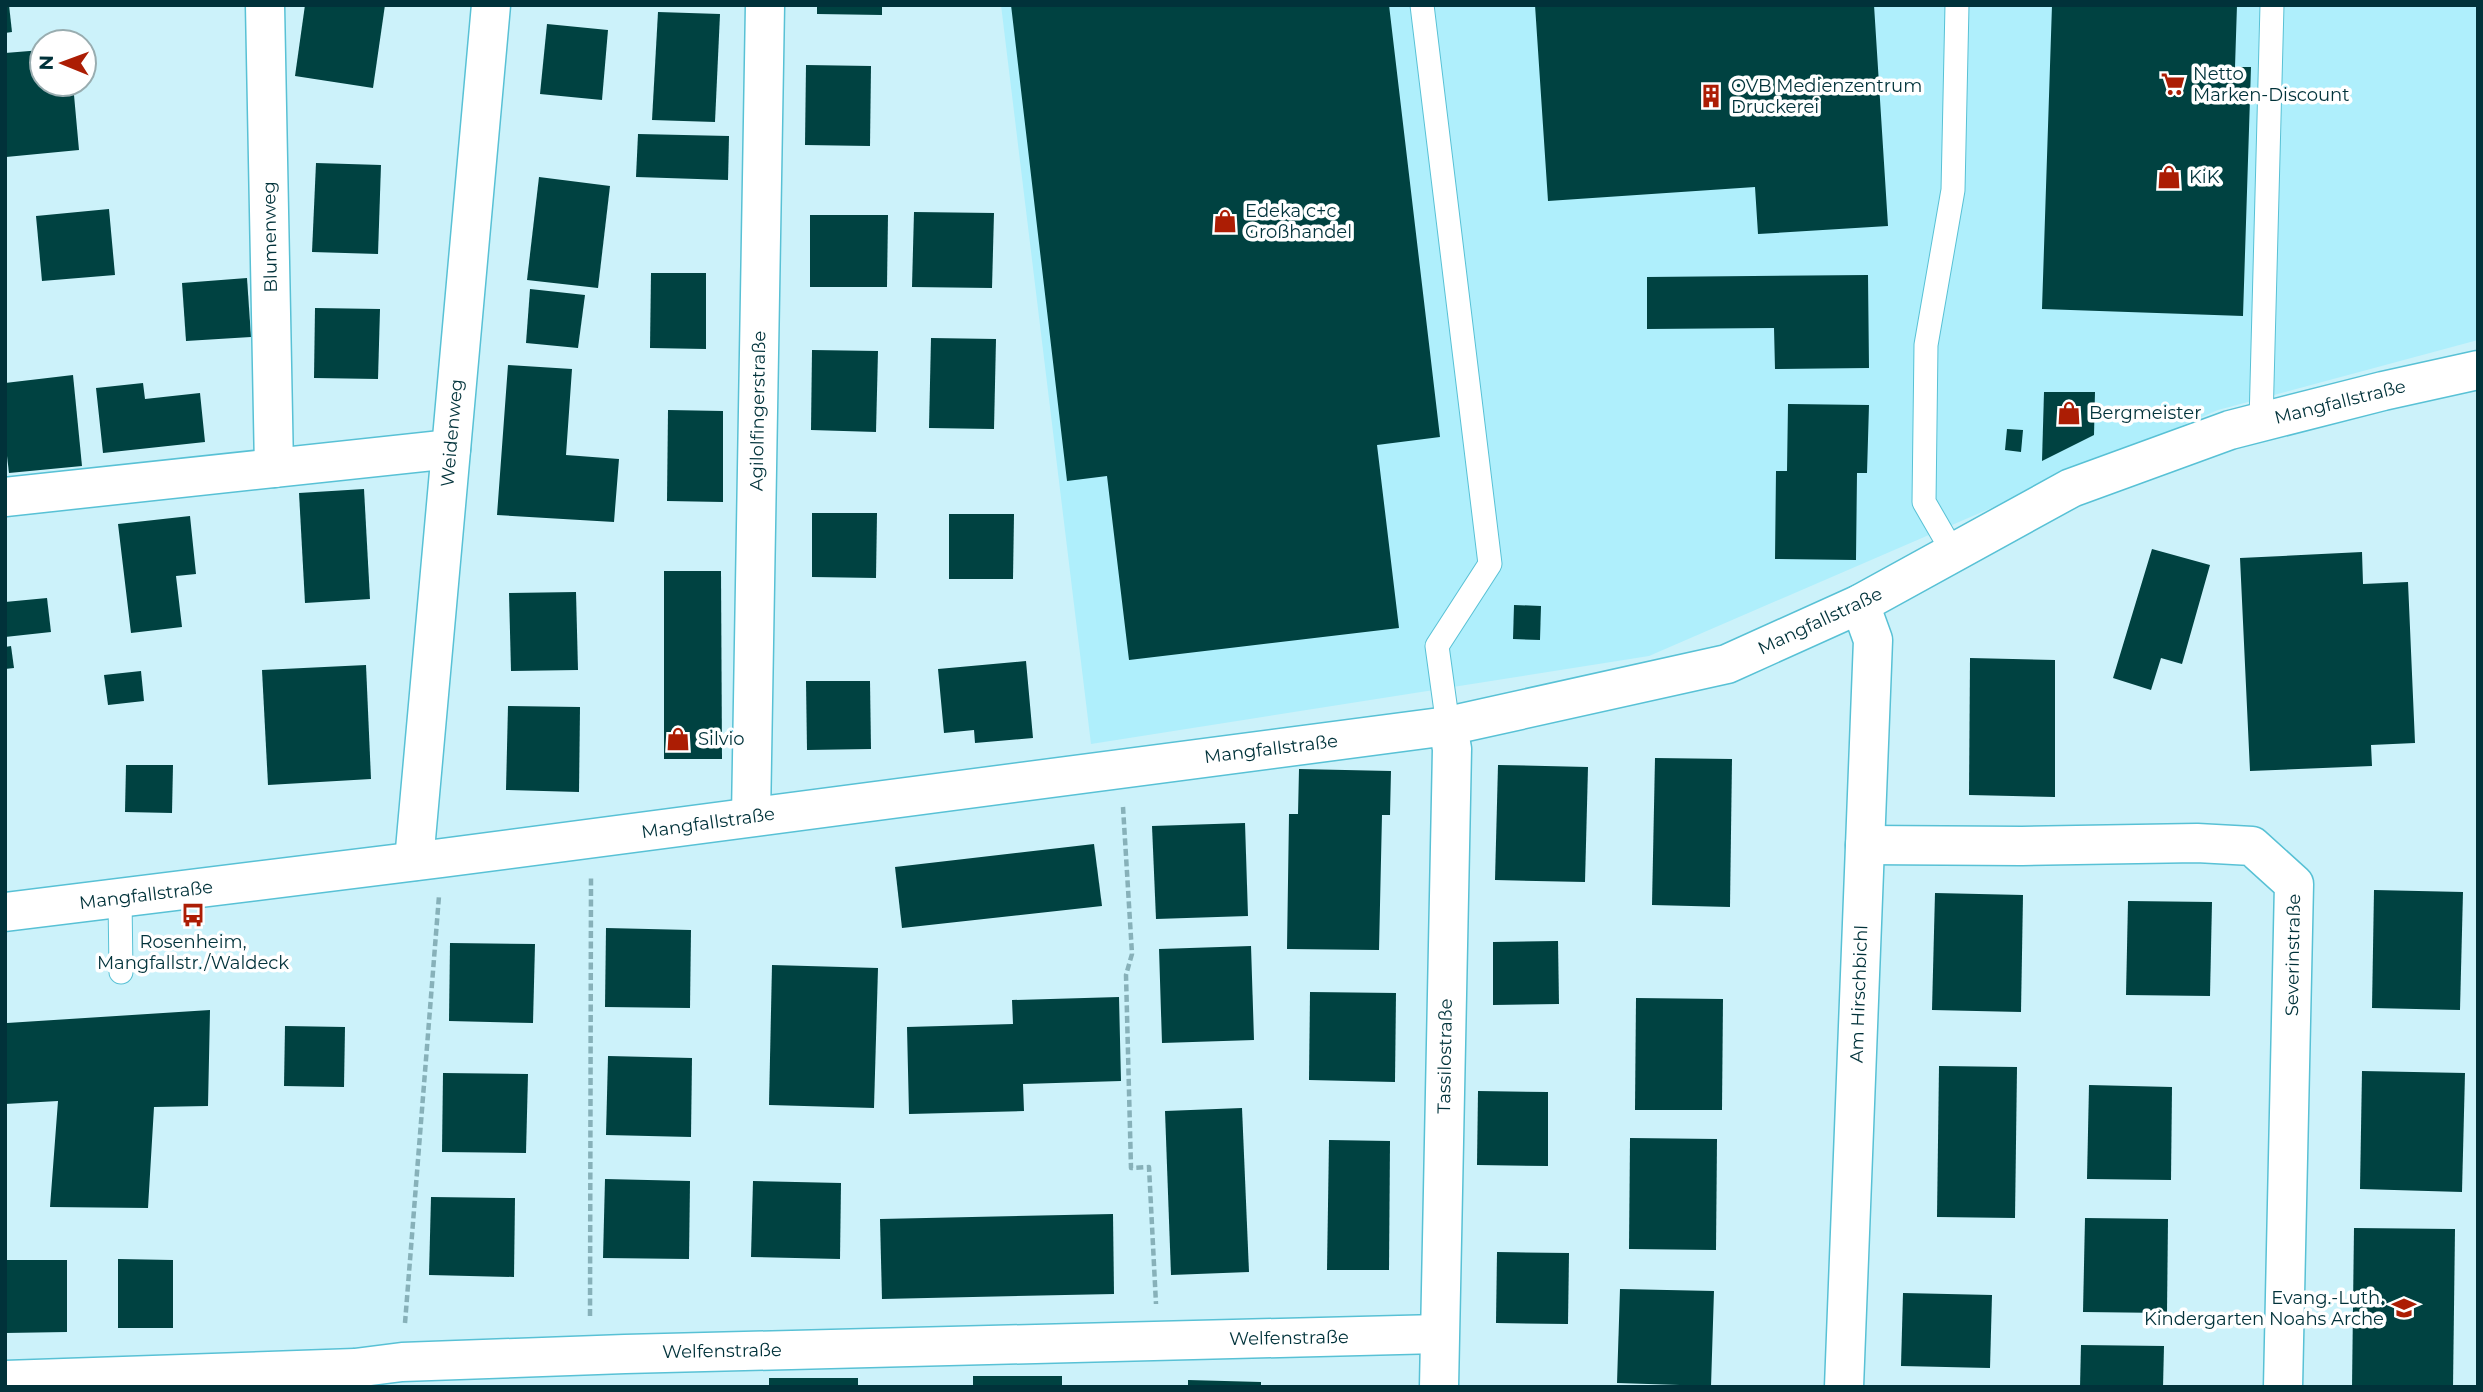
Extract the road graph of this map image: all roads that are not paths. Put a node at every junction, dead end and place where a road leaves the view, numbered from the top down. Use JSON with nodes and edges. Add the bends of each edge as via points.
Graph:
{"nodes":[{"id":1,"x":265,"y":5,"type":"edge"},
{"id":2,"x":491,"y":5,"type":"edge"},
{"id":3,"x":765,"y":5,"type":"edge"},
{"id":4,"x":1422,"y":5,"type":"edge"},
{"id":5,"x":1957,"y":5,"type":"edge"},
{"id":6,"x":2272,"y":5,"type":"edge"},
{"id":7,"x":2478,"y":370,"type":"edge"},
{"id":8,"x":2262,"y":422,"type":"junction"},
{"id":9,"x":451,"y":449,"type":"junction"},
{"id":10,"x":274,"y":468,"type":"junction"},
{"id":11,"x":5,"y":497,"type":"edge"},
{"id":12,"x":1954,"y":554,"type":"junction"},
{"id":13,"x":1860,"y":604,"type":"junction"},
{"id":14,"x":1448,"y":726,"type":"junction"},
{"id":15,"x":751,"y":817,"type":"junction"},
{"id":16,"x":1864,"y":845,"type":"junction"},
{"id":17,"x":428,"y":860,"type":"junction"},
{"id":18,"x":120,"y":899,"type":"junction"},
{"id":19,"x":5,"y":912,"type":"edge"},
{"id":20,"x":121,"y":972,"type":"dead end"},
{"id":21,"x":1439,"y":1334,"type":"junction"},
{"id":22,"x":356,"y":1377,"type":"edge"},
{"id":23,"x":5,"y":1380,"type":"edge"},
{"id":24,"x":1438,"y":1387,"type":"edge"},
{"id":25,"x":1844,"y":1387,"type":"edge"},
{"id":26,"x":2283,"y":1387,"type":"edge"}],
"edges":[{"from":1,"to":10,"type":"street","name":"Blumenweg"},
{"from":2,"to":9,"type":"street","name":"Weidenweg"},
{"from":3,"to":15,"type":"street","name":"Agilolfingerstraße"},
{"from":4,"to":14,"type":"lane","via":[[1490,564],[1437,646]]},
{"from":5,"to":12,"type":"lane","via":[[1954,190],[1926,345],[1924,502]]},
{"from":6,"to":8,"type":"lane"},
{"from":7,"to":8,"type":"street","name":"Mangfallstraße"},
{"from":8,"to":12,"type":"street","name":"Mangfallstraße","via":[[2071,488]]},
{"from":9,"to":10,"type":"street"},
{"from":9,"to":17,"type":"street","name":"Weidenweg"},
{"from":10,"to":11,"type":"street"},
{"from":12,"to":13,"type":"street","name":"Mangfallstraße"},
{"from":13,"to":14,"type":"street","name":"Mangfallstraße","via":[[1727,664]]},
{"from":13,"to":16,"type":"street","name":"Am Hirschbichl","via":[[1873,640]]},
{"from":14,"to":15,"type":"street","name":"Mangfallstraße"},
{"from":14,"to":21,"type":"street","name":"Tassilostraße","via":[[1452,749]]},
{"from":15,"to":17,"type":"street","name":"Mangfallstraße"},
{"from":16,"to":25,"type":"street","name":"Am Hirschbichl"},
{"from":16,"to":26,"type":"street","name":"Severinstraße","via":[[2252,846],[2294,884]]},
{"from":17,"to":18,"type":"street","name":"Mangfallstraße"},
{"from":18,"to":19,"type":"street","name":"Mangfallstraße"},
{"from":18,"to":20,"type":"lane"},
{"from":21,"to":22,"type":"street","name":"Welfenstraße","via":[[402,1362]]},
{"from":21,"to":24,"type":"street","name":"Tassilostraße"},
{"from":22,"to":23,"type":"street","name":"Welfenstraße"}]}
